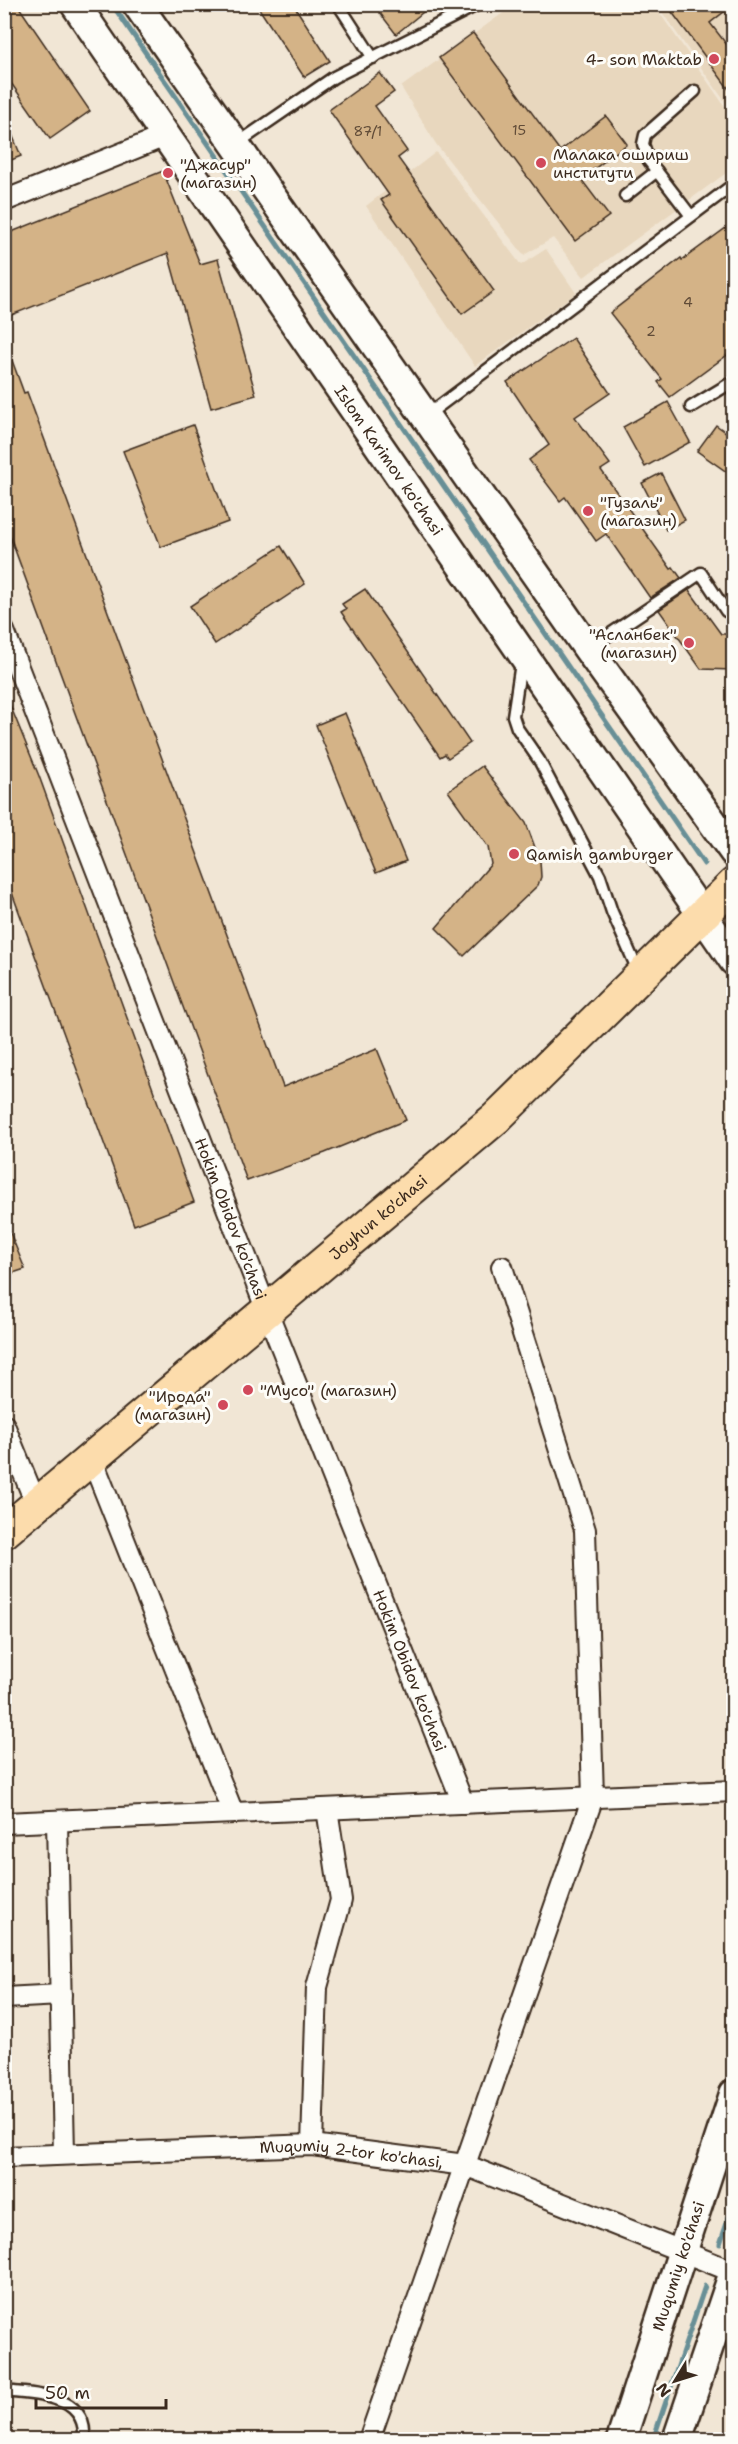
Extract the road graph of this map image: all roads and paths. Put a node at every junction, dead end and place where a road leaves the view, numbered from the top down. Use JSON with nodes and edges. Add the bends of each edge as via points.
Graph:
{"nodes":[{"id":1,"x":75,"y":4,"type":"edge"},
{"id":2,"x":137,"y":4,"type":"edge"},
{"id":3,"x":338,"y":4,"type":"edge"},
{"id":4,"x":479,"y":4,"type":"edge"},
{"id":5,"x":373,"y":58,"type":"junction"},
{"id":6,"x":695,"y":91,"type":"dead end"},
{"id":7,"x":165,"y":136,"type":"junction"},
{"id":8,"x":235,"y":145,"type":"junction"},
{"id":9,"x":657,"y":171,"type":"junction"},
{"id":10,"x":734,"y":184,"type":"edge"},
{"id":11,"x":625,"y":195,"type":"dead end"},
{"id":12,"x":4,"y":201,"type":"edge"},
{"id":13,"x":691,"y":216,"type":"junction"},
{"id":14,"x":734,"y":381,"type":"edge"},
{"id":15,"x":691,"y":407,"type":"dead end"},
{"id":16,"x":425,"y":417,"type":"junction"},
{"id":17,"x":734,"y":609,"type":"edge"},
{"id":18,"x":4,"y":631,"type":"edge"},
{"id":19,"x":588,"y":649,"type":"junction"},
{"id":20,"x":523,"y":653,"type":"junction"},
{"id":21,"x":734,"y":852,"type":"edge"},
{"id":22,"x":734,"y":884,"type":"edge"},
{"id":23,"x":703,"y":915,"type":"junction"},
{"id":24,"x":734,"y":962,"type":"edge"},
{"id":25,"x":640,"y":976,"type":"junction"},
{"id":26,"x":502,"y":1267,"type":"dead end"},
{"id":27,"x":267,"y":1311,"type":"junction"},
{"id":28,"x":4,"y":1425,"type":"edge"},
{"id":29,"x":92,"y":1460,"type":"junction"},
{"id":30,"x":37,"y":1506,"type":"junction"},
{"id":31,"x":4,"y":1532,"type":"edge"},
{"id":32,"x":734,"y":1791,"type":"edge"},
{"id":33,"x":594,"y":1797,"type":"junction"},
{"id":34,"x":464,"y":1803,"type":"junction"},
{"id":35,"x":327,"y":1809,"type":"junction"},
{"id":36,"x":233,"y":1813,"type":"junction"},
{"id":37,"x":57,"y":1821,"type":"junction"},
{"id":38,"x":4,"y":1823,"type":"edge"},
{"id":39,"x":61,"y":1995,"type":"junction"},
{"id":40,"x":4,"y":1998,"type":"edge"},
{"id":41,"x":734,"y":2094,"type":"edge"},
{"id":42,"x":312,"y":2145,"type":"junction"},
{"id":43,"x":64,"y":2154,"type":"junction"},
{"id":44,"x":4,"y":2157,"type":"edge"},
{"id":45,"x":465,"y":2165,"type":"junction"},
{"id":46,"x":682,"y":2251,"type":"junction"},
{"id":47,"x":733,"y":2272,"type":"edge"},
{"id":48,"x":4,"y":2391,"type":"edge"},
{"id":49,"x":84,"y":2439,"type":"edge"},
{"id":50,"x":369,"y":2439,"type":"edge"},
{"id":51,"x":621,"y":2439,"type":"edge"},
{"id":52,"x":677,"y":2439,"type":"edge"}],
"edges":[{"from":1,"to":7,"type":"main road","name":"Islom Karimov ko'chasi"},
{"from":2,"to":8,"type":"main road"},
{"from":3,"to":5,"type":"lane"},
{"from":4,"to":5,"type":"lane"},
{"from":5,"to":8,"type":"lane","via":[[334,77]]},
{"from":6,"to":9,"type":"lane","via":[[645,135],[643,144]]},
{"from":7,"to":12,"type":"street"},
{"from":7,"to":20,"type":"main road","name":"Islom Karimov ko'chasi"},
{"from":8,"to":16,"type":"main road"},
{"from":9,"to":11,"type":"lane"},
{"from":9,"to":13,"type":"lane"},
{"from":10,"to":13,"type":"lane"},
{"from":13,"to":16,"type":"lane"},
{"from":14,"to":15,"type":"lane"},
{"from":16,"to":19,"type":"main road"},
{"from":17,"to":19,"type":"lane","via":[[726,610],[701,573]]},
{"from":18,"to":27,"type":"street","name":"Hokim Obidov ko'chasi"},
{"from":19,"to":21,"type":"main road"},
{"from":20,"to":23,"type":"main road","name":"Islom Karimov ko'chasi"},
{"from":20,"to":25,"type":"lane","via":[[513,716],[517,728],[539,760],[600,876]]},
{"from":22,"to":23,"type":"main road","name":"Joyhun ko'chasi"},
{"from":23,"to":24,"type":"main road"},
{"from":23,"to":25,"type":"main road","name":"Joyhun ko'chasi"},
{"from":25,"to":27,"type":"main road","name":"Joyhun ko'chasi","via":[[495,1118]]},
{"from":26,"to":33,"type":"street","via":[[585,1530]]},
{"from":27,"to":29,"type":"main road","name":"Joyhun ko'chasi"},
{"from":27,"to":34,"type":"street","name":"Hokim Obidov ko'chasi"},
{"from":28,"to":30,"type":"street"},
{"from":29,"to":30,"type":"main road","name":"Joyhun ko'chasi"},
{"from":29,"to":36,"type":"street"},
{"from":30,"to":31,"type":"main road","name":"Joyhun ko'chasi"},
{"from":32,"to":33,"type":"street"},
{"from":33,"to":34,"type":"street"},
{"from":33,"to":45,"type":"street"},
{"from":34,"to":35,"type":"street"},
{"from":35,"to":36,"type":"street"},
{"from":35,"to":42,"type":"street","via":[[341,1900],[317,1986]]},
{"from":36,"to":37,"type":"street"},
{"from":37,"to":38,"type":"street"},
{"from":37,"to":39,"type":"street"},
{"from":39,"to":40,"type":"street"},
{"from":39,"to":43,"type":"street"},
{"from":41,"to":46,"type":"main road","name":"Muqumiy ko'chasi"},
{"from":42,"to":43,"type":"street","name":"Muqumiy 2-tor ko'chasi,"},
{"from":42,"to":45,"type":"street","name":"Muqumiy 2-tor ko'chasi,"},
{"from":43,"to":44,"type":"street","name":"Muqumiy 2-tor ko'chasi,"},
{"from":45,"to":46,"type":"street","name":"Muqumiy 2-tor ko'chasi,"},
{"from":45,"to":50,"type":"street"},
{"from":46,"to":47,"type":"street","name":"Muqumiy 2-tor ko'chasi,"},
{"from":46,"to":51,"type":"main road","name":"Muqumiy ko'chasi"},
{"from":47,"to":52,"type":"main road"},
{"from":48,"to":49,"type":"lane","via":[[56,2397],[74,2408],[85,2426]]}]}
